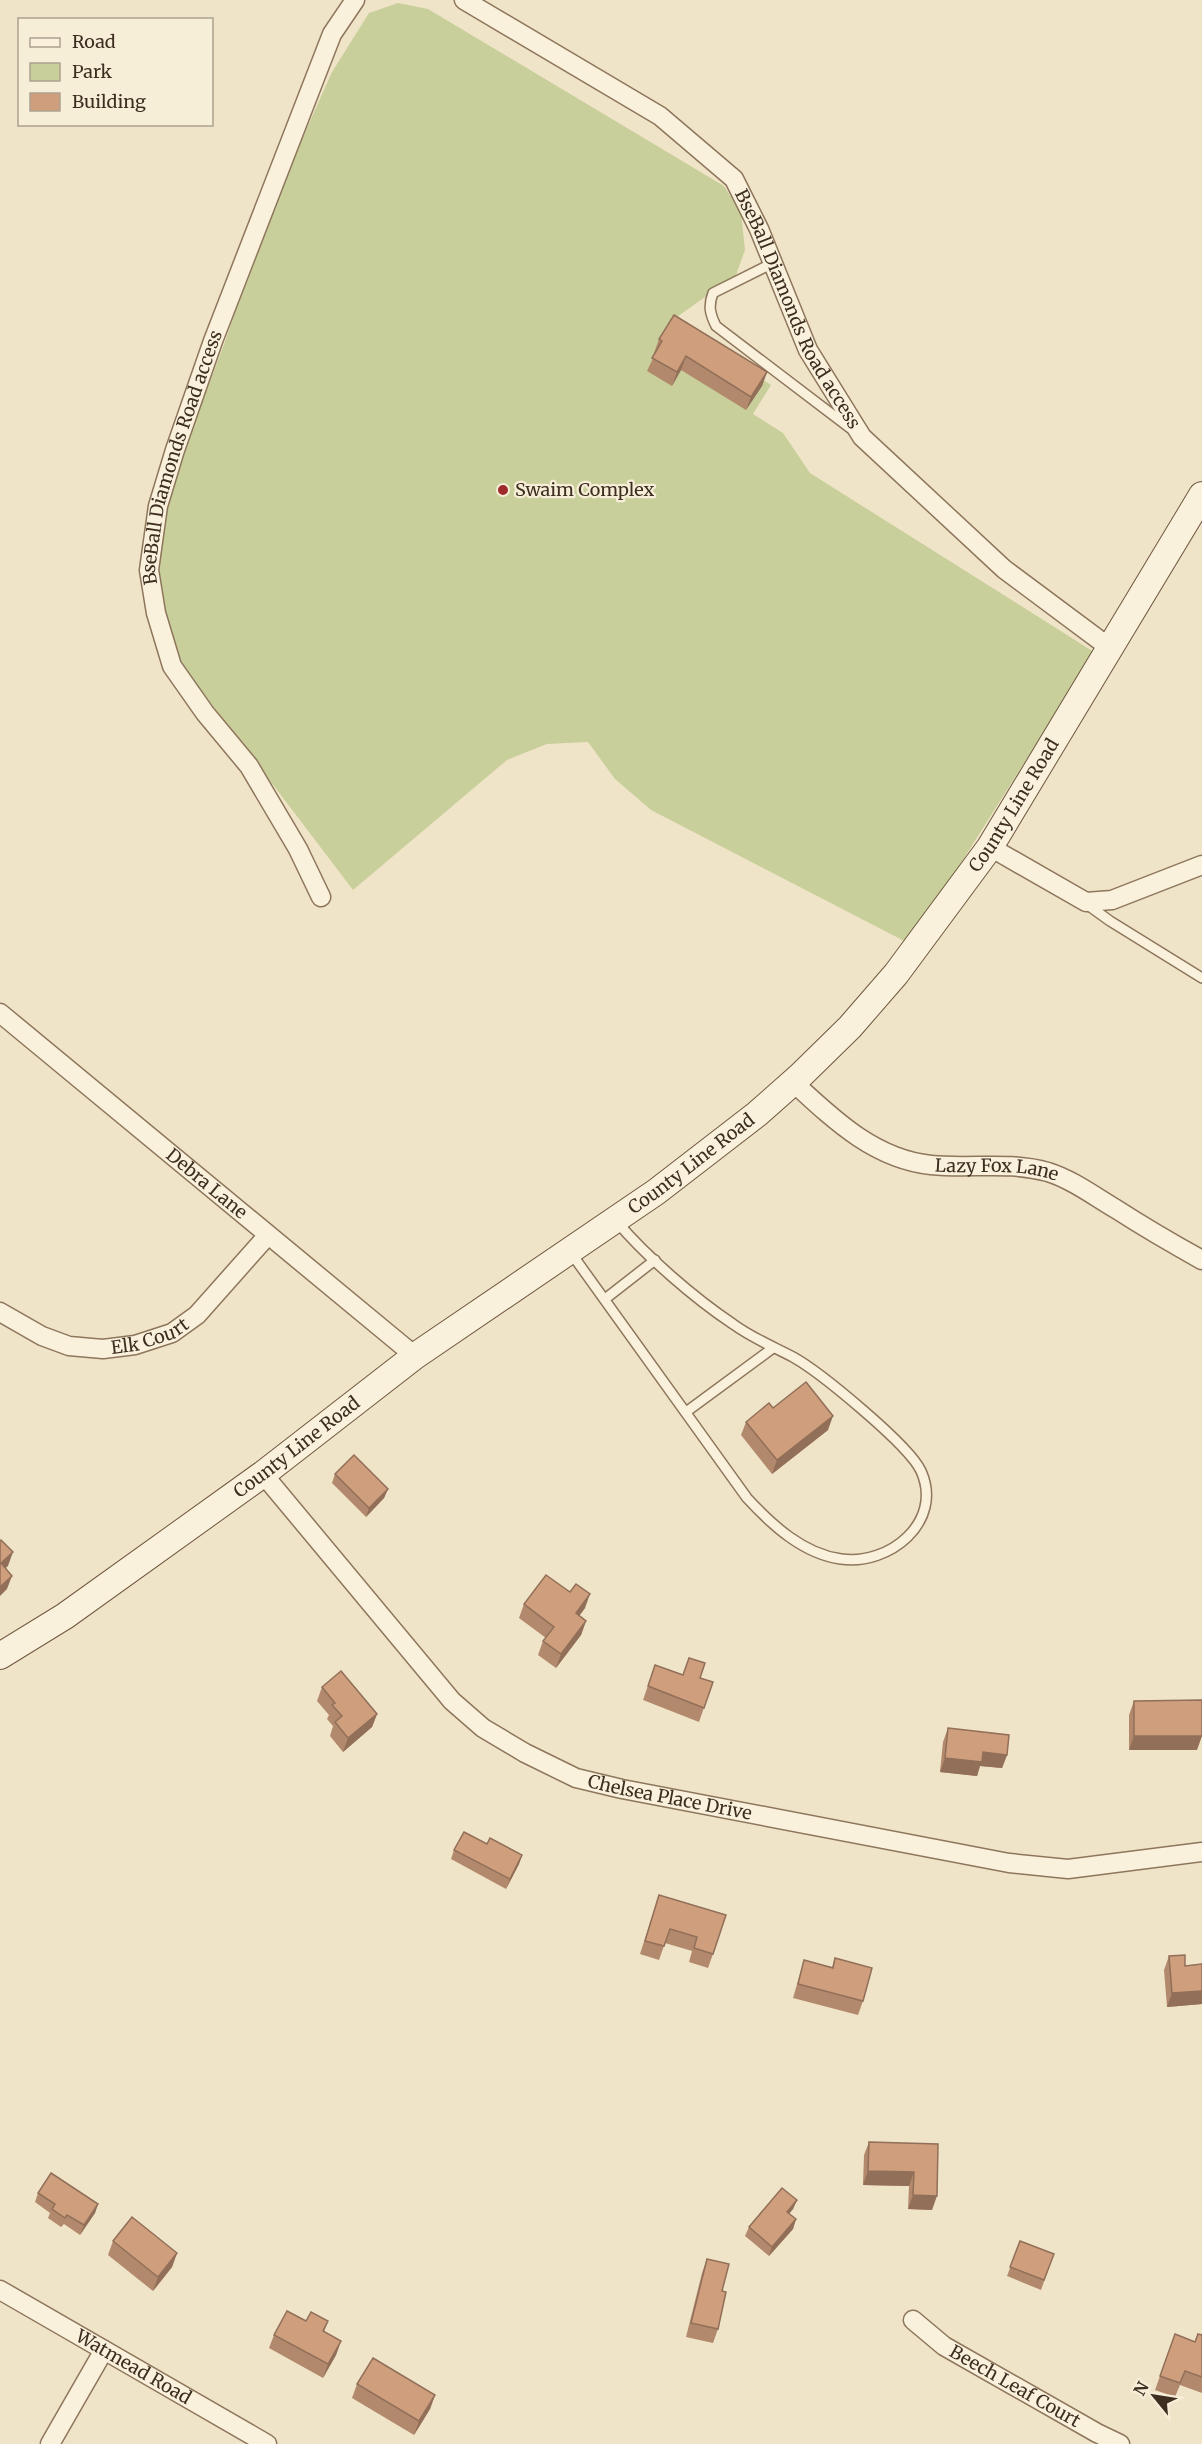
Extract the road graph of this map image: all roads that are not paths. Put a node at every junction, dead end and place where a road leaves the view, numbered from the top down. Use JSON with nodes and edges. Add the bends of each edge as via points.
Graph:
{"nodes":[{"id":1,"x":355,"y":0,"type":"edge"},
{"id":2,"x":464,"y":0,"type":"edge"},
{"id":3,"x":773,"y":263,"type":"junction"},
{"id":4,"x":862,"y":437,"type":"junction"},
{"id":5,"x":1202,"y":495,"type":"edge"},
{"id":6,"x":1110,"y":648,"type":"junction"},
{"id":7,"x":990,"y":847,"type":"junction"},
{"id":8,"x":1202,"y":865,"type":"edge"},
{"id":9,"x":321,"y":897,"type":"dead end"},
{"id":10,"x":1083,"y":901,"type":"junction"},
{"id":11,"x":1202,"y":978,"type":"edge"},
{"id":12,"x":0,"y":1013,"type":"edge"},
{"id":13,"x":793,"y":1082,"type":"junction"},
{"id":14,"x":615,"y":1220,"type":"junction"},
{"id":15,"x":268,"y":1235,"type":"junction"},
{"id":16,"x":569,"y":1251,"type":"junction"},
{"id":17,"x":655,"y":1260,"type":"junction"},
{"id":18,"x":1202,"y":1260,"type":"edge"},
{"id":19,"x":605,"y":1299,"type":"junction"},
{"id":20,"x":0,"y":1312,"type":"edge"},
{"id":21,"x":772,"y":1348,"type":"junction"},
{"id":22,"x":415,"y":1356,"type":"junction"},
{"id":23,"x":686,"y":1412,"type":"junction"},
{"id":24,"x":263,"y":1474,"type":"junction"},
{"id":25,"x":0,"y":1656,"type":"edge"},
{"id":26,"x":1202,"y":1852,"type":"edge"},
{"id":27,"x":0,"y":2290,"type":"edge"},
{"id":28,"x":913,"y":2320,"type":"dead end"},
{"id":29,"x":104,"y":2350,"type":"junction"},
{"id":30,"x":50,"y":2444,"type":"edge"},
{"id":31,"x":267,"y":2444,"type":"edge"},
{"id":32,"x":1120,"y":2444,"type":"edge"}],
"edges":[{"from":1,"to":9,"type":"street","name":"BseBall Diamonds Road access","via":[[332,34],[213,340],[158,507],[149,570],[156,613],[172,666],[249,766]]},
{"from":2,"to":3,"type":"street","name":"BseBall Diamonds Road access","via":[[660,116],[734,179]]},
{"from":3,"to":4,"type":"street","name":"BseBall Diamonds Road access","via":[[808,350]]},
{"from":3,"to":4,"type":"lane","via":[[713,293],[710,314],[716,326]]},
{"from":4,"to":6,"type":"street","name":"BseBall Diamonds Road access","via":[[1004,569]]},
{"from":5,"to":6,"type":"street","name":"County Line Road"},
{"from":6,"to":7,"type":"street","name":"County Line Road"},
{"from":7,"to":10,"type":"street"},
{"from":7,"to":13,"type":"street","name":"County Line Road","via":[[896,975]]},
{"from":8,"to":10,"type":"street","via":[[1112,900]]},
{"from":10,"to":11,"type":"lane"},
{"from":12,"to":15,"type":"street","name":"Debra Lane"},
{"from":13,"to":14,"type":"street","name":"County Line Road","via":[[757,1114]]},
{"from":13,"to":18,"type":"street","name":"Lazy Fox Lane","via":[[861,1140],[897,1157],[931,1165],[1011,1165],[1049,1173],[1078,1185]]},
{"from":14,"to":16,"type":"street","name":"County Line Road"},
{"from":14,"to":17,"type":"lane"},
{"from":15,"to":20,"type":"street","name":"Elk Court","via":[[197,1315],[172,1333],[135,1345],[103,1349],[69,1346]]},
{"from":15,"to":22,"type":"street","name":"Debra Lane"},
{"from":16,"to":19,"type":"lane"},
{"from":16,"to":22,"type":"street","name":"County Line Road"},
{"from":17,"to":19,"type":"lane"},
{"from":17,"to":21,"type":"lane","via":[[731,1323]]},
{"from":19,"to":23,"type":"lane"},
{"from":21,"to":23,"type":"lane"},
{"from":21,"to":23,"type":"lane","via":[[793,1357],[848,1398],[921,1471],[928,1496],[920,1523],[900,1546],[868,1559],[840,1560],[805,1547],[772,1524],[747,1498]]},
{"from":22,"to":24,"type":"street","name":"County Line Road"},
{"from":24,"to":25,"type":"street","name":"County Line Road","via":[[65,1616]]},
{"from":24,"to":26,"type":"street","name":"Chelsea Place Drive","via":[[452,1701],[483,1728],[576,1778],[1009,1863],[1068,1869]]},
{"from":27,"to":29,"type":"street","name":"Watmead Road"},
{"from":28,"to":32,"type":"street","name":"Beech Leaf Court","via":[[944,2346]]},
{"from":29,"to":30,"type":"street"},
{"from":29,"to":31,"type":"street","name":"Watmead Road"}]}
